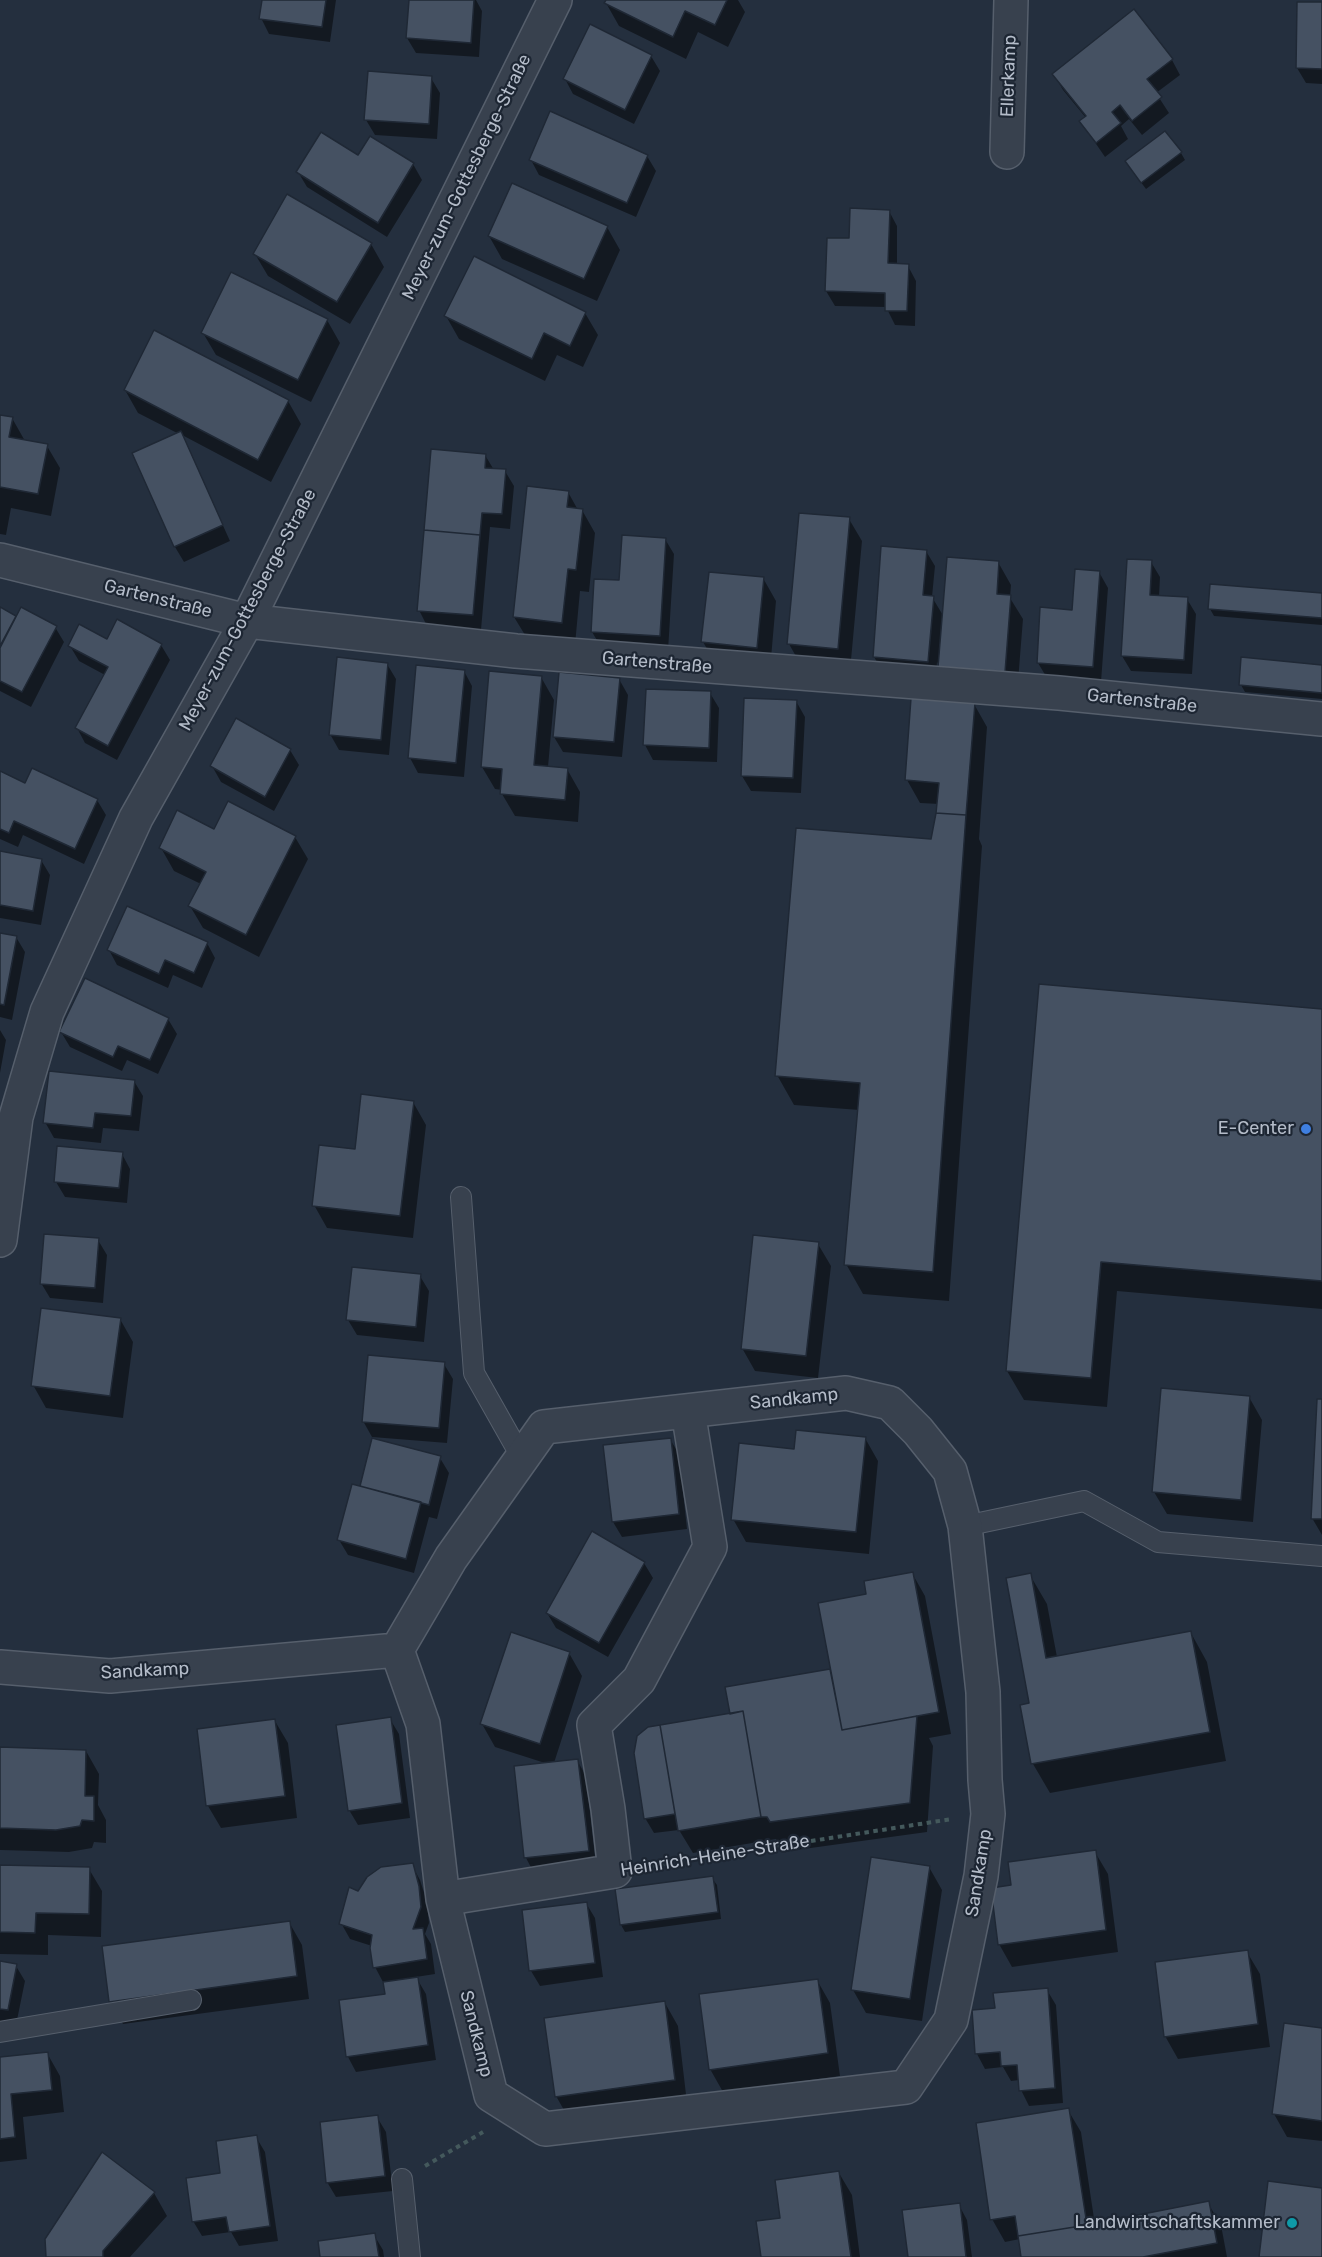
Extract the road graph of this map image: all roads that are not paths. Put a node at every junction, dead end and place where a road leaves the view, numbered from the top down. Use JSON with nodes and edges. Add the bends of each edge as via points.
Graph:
{"nodes":[{"id":1,"x":555,"y":0,"type":"edge"},
{"id":2,"x":1011,"y":0,"type":"edge"},
{"id":3,"x":1007,"y":152,"type":"dead end"},
{"id":4,"x":0,"y":560,"type":"edge"},
{"id":5,"x":246,"y":621,"type":"junction"},
{"id":6,"x":1322,"y":719,"type":"edge"},
{"id":7,"x":461,"y":1197,"type":"dead end"},
{"id":8,"x":0,"y":1240,"type":"edge"},
{"id":9,"x":688,"y":1411,"type":"junction"},
{"id":10,"x":522,"y":1458,"type":"junction"},
{"id":11,"x":965,"y":1526,"type":"junction"},
{"id":12,"x":1322,"y":1556,"type":"edge"},
{"id":13,"x":397,"y":1650,"type":"junction"},
{"id":14,"x":0,"y":1667,"type":"edge"},
{"id":15,"x":443,"y":1899,"type":"junction"},
{"id":16,"x":191,"y":2000,"type":"dead end"},
{"id":17,"x":0,"y":2032,"type":"edge"},
{"id":18,"x":402,"y":2179,"type":"road end"},
{"id":19,"x":410,"y":2257,"type":"edge"}],
"edges":[{"from":1,"to":5,"type":"street","name":"Meyer-zum-Gottesberge-Straße"},
{"from":2,"to":3,"type":"street","name":"Ellerkamp"},
{"from":4,"to":5,"type":"street","name":"Gartenstraße"},
{"from":5,"to":6,"type":"street","name":"Gartenstraße","via":[[516,651],[1059,693]]},
{"from":5,"to":8,"type":"street","name":"Meyer-zum-Gottesberge-Straße","via":[[136,818],[47,1012],[16,1117]]},
{"from":7,"to":10,"type":"lane","via":[[474,1373]]},
{"from":9,"to":10,"type":"street","name":"Sandkamp","via":[[544,1427]]},
{"from":9,"to":11,"type":"street","name":"Sandkamp","via":[[846,1393],[890,1402],[950,1471]]},
{"from":9,"to":15,"type":"street","name":"Heinrich-Heine-Straße","via":[[710,1547],[639,1680],[594,1725],[615,1871]]},
{"from":10,"to":13,"type":"street","name":"Sandkamp","via":[[451,1558]]},
{"from":11,"to":12,"type":"lane","via":[[1084,1501],[1158,1542]]},
{"from":11,"to":15,"type":"street","name":"Sandkamp","via":[[983,1692],[988,1814],[981,1876],[951,2020],[906,2087],[545,2128],[491,2096]]},
{"from":13,"to":14,"type":"street","name":"Sandkamp","via":[[111,1676]]},
{"from":13,"to":15,"type":"street","name":"Sandkamp","via":[[423,1724]]},
{"from":16,"to":17,"type":"lane"},
{"from":18,"to":19,"type":"lane"}]}
